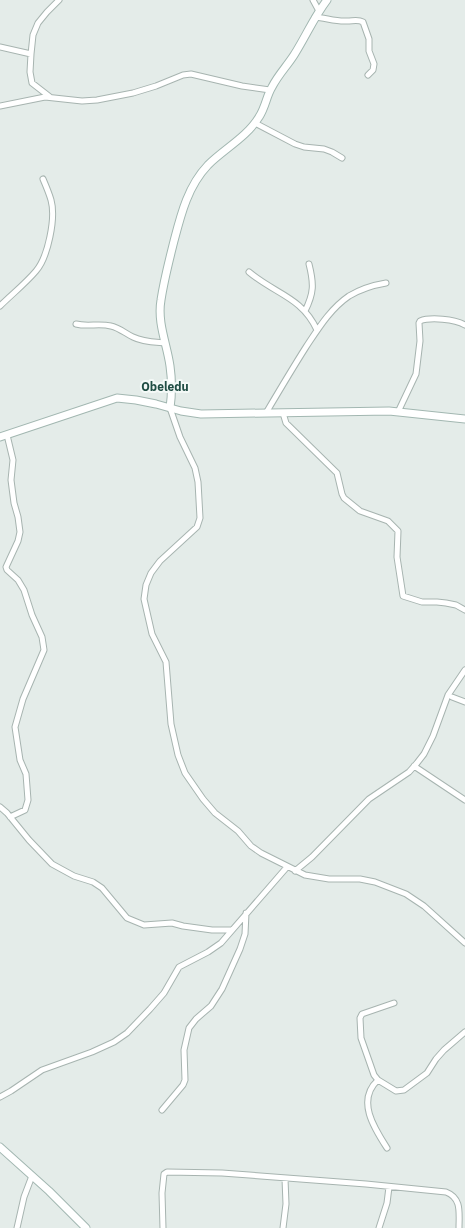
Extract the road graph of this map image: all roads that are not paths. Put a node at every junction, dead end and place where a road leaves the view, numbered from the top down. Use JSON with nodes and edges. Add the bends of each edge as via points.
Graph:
{"nodes":[{"id":1,"x":60,"y":0,"type":"edge"},
{"id":2,"x":313,"y":0,"type":"edge"},
{"id":3,"x":327,"y":0,"type":"edge"},
{"id":4,"x":317,"y":14,"type":"junction"},
{"id":5,"x":0,"y":47,"type":"edge"},
{"id":6,"x":31,"y":54,"type":"junction"},
{"id":7,"x":368,"y":75,"type":"dead end"},
{"id":8,"x":270,"y":90,"type":"junction"},
{"id":9,"x":50,"y":97,"type":"junction"},
{"id":10,"x":0,"y":106,"type":"edge"},
{"id":11,"x":255,"y":123,"type":"junction"},
{"id":12,"x":342,"y":158,"type":"dead end"},
{"id":13,"x":43,"y":179,"type":"dead end"},
{"id":14,"x":308,"y":264,"type":"dead end"},
{"id":15,"x":249,"y":272,"type":"dead end"},
{"id":16,"x":386,"y":283,"type":"dead end"},
{"id":17,"x":0,"y":306,"type":"edge"},
{"id":18,"x":305,"y":311,"type":"junction"},
{"id":19,"x":76,"y":324,"type":"dead end"},
{"id":20,"x":465,"y":324,"type":"edge"},
{"id":21,"x":317,"y":330,"type":"junction"},
{"id":22,"x":165,"y":343,"type":"junction"},
{"id":23,"x":170,"y":408,"type":"junction"},
{"id":24,"x":398,"y":412,"type":"junction"},
{"id":25,"x":266,"y":413,"type":"junction"},
{"id":26,"x":283,"y":413,"type":"junction"},
{"id":27,"x":465,"y":419,"type":"edge"},
{"id":28,"x":3,"y":436,"type":"edge"},
{"id":29,"x":465,"y":610,"type":"edge"},
{"id":30,"x":465,"y":670,"type":"edge"},
{"id":31,"x":452,"y":697,"type":"dead end"},
{"id":32,"x":465,"y":702,"type":"edge"},
{"id":33,"x":414,"y":766,"type":"junction"},
{"id":34,"x":465,"y":800,"type":"edge"},
{"id":35,"x":0,"y":807,"type":"edge"},
{"id":36,"x":10,"y":816,"type":"junction"},
{"id":37,"x":287,"y":867,"type":"junction"},
{"id":38,"x":295,"y":871,"type":"junction"},
{"id":39,"x":246,"y":913,"type":"junction"},
{"id":40,"x":232,"y":930,"type":"junction"},
{"id":41,"x":465,"y":943,"type":"edge"},
{"id":42,"x":394,"y":1002,"type":"dead end"},
{"id":43,"x":465,"y":1032,"type":"edge"},
{"id":44,"x":378,"y":1080,"type":"junction"},
{"id":45,"x":0,"y":1097,"type":"edge"},
{"id":46,"x":162,"y":1110,"type":"dead end"},
{"id":47,"x":0,"y":1147,"type":"edge"},
{"id":48,"x":387,"y":1148,"type":"dead end"},
{"id":49,"x":32,"y":1176,"type":"junction"},
{"id":50,"x":285,"y":1179,"type":"junction"},
{"id":51,"x":389,"y":1187,"type":"junction"},
{"id":52,"x":17,"y":1228,"type":"edge"},
{"id":53,"x":86,"y":1228,"type":"edge"},
{"id":54,"x":163,"y":1228,"type":"edge"},
{"id":55,"x":283,"y":1228,"type":"edge"},
{"id":56,"x":379,"y":1228,"type":"edge"},
{"id":57,"x":459,"y":1228,"type":"edge"}],
"edges":[{"from":1,"to":6,"type":"street","via":[[38,23],[33,35]]},
{"from":2,"to":4,"type":"street"},
{"from":3,"to":4,"type":"main road"},
{"from":4,"to":7,"type":"street","via":[[340,21],[363,22],[374,64]]},
{"from":4,"to":8,"type":"main road"},
{"from":5,"to":6,"type":"street"},
{"from":6,"to":9,"type":"street","via":[[32,83]]},
{"from":8,"to":9,"type":"street","via":[[191,74],[138,91],[96,100]]},
{"from":8,"to":11,"type":"main road","via":[[265,108]]},
{"from":9,"to":10,"type":"street"},
{"from":11,"to":12,"type":"street","via":[[295,144],[324,149]]},
{"from":11,"to":22,"type":"main road","via":[[209,164],[190,192],[181,214],[160,302]]},
{"from":13,"to":17,"type":"street","via":[[51,200],[52,215],[45,254],[37,270]]},
{"from":14,"to":18,"type":"street","via":[[314,286]]},
{"from":15,"to":18,"type":"street","via":[[295,301]]},
{"from":16,"to":21,"type":"street","via":[[376,285],[341,302]]},
{"from":18,"to":21,"type":"street"},
{"from":19,"to":22,"type":"street","via":[[111,326],[144,341]]},
{"from":20,"to":24,"type":"street","via":[[440,320],[420,321],[416,374]]},
{"from":21,"to":25,"type":"street"},
{"from":22,"to":23,"type":"main road","via":[[172,387]]},
{"from":23,"to":25,"type":"main road","via":[[201,414]]},
{"from":23,"to":28,"type":"main road","via":[[117,398]]},
{"from":23,"to":37,"type":"street","via":[[195,468],[200,518],[197,527],[151,572],[144,599],[152,634],[166,662],[171,724],[178,755],[185,773],[215,813],[238,831],[251,846]]},
{"from":24,"to":26,"type":"main road"},
{"from":24,"to":27,"type":"main road"},
{"from":25,"to":26,"type":"main road"},
{"from":26,"to":29,"type":"street","via":[[286,423],[337,473],[344,498],[360,511],[388,521],[398,531],[397,557],[403,596],[422,602],[456,605]]},
{"from":28,"to":36,"type":"street","via":[[13,460],[11,480],[20,532],[6,567],[24,590],[42,637],[44,650],[23,700],[15,727],[20,760],[26,774],[28,800],[25,810]]},
{"from":30,"to":33,"type":"street","via":[[448,695],[433,736],[424,754]]},
{"from":31,"to":32,"type":"street"},
{"from":33,"to":34,"type":"street"},
{"from":33,"to":38,"type":"street","via":[[369,799]]},
{"from":35,"to":36,"type":"street"},
{"from":36,"to":40,"type":"street","via":[[52,864],[102,888],[127,918],[144,925],[172,923],[212,930]]},
{"from":37,"to":38,"type":"street"},
{"from":37,"to":39,"type":"street"},
{"from":38,"to":41,"type":"street","via":[[329,879],[360,879],[375,882],[406,894],[424,906]]},
{"from":39,"to":40,"type":"street"},
{"from":39,"to":46,"type":"street","via":[[245,934],[222,989],[211,1006],[189,1028],[184,1050],[183,1085]]},
{"from":40,"to":45,"type":"street","via":[[221,943],[180,967],[164,993],[127,1033],[92,1052],[42,1070]]},
{"from":42,"to":44,"type":"street","via":[[362,1014],[360,1018],[361,1038]]},
{"from":43,"to":44,"type":"street","via":[[436,1058],[426,1073],[404,1090],[396,1091]]},
{"from":44,"to":48,"type":"street","via":[[367,1100],[371,1120]]},
{"from":47,"to":49,"type":"main road"},
{"from":49,"to":52,"type":"street"},
{"from":49,"to":53,"type":"main road"},
{"from":50,"to":51,"type":"street"},
{"from":50,"to":54,"type":"street","via":[[222,1173],[167,1172],[164,1174],[162,1193]]},
{"from":50,"to":55,"type":"street","via":[[286,1204]]},
{"from":51,"to":56,"type":"street"},
{"from":51,"to":57,"type":"street","via":[[446,1192],[452,1195],[457,1200],[459,1209]]}]}
